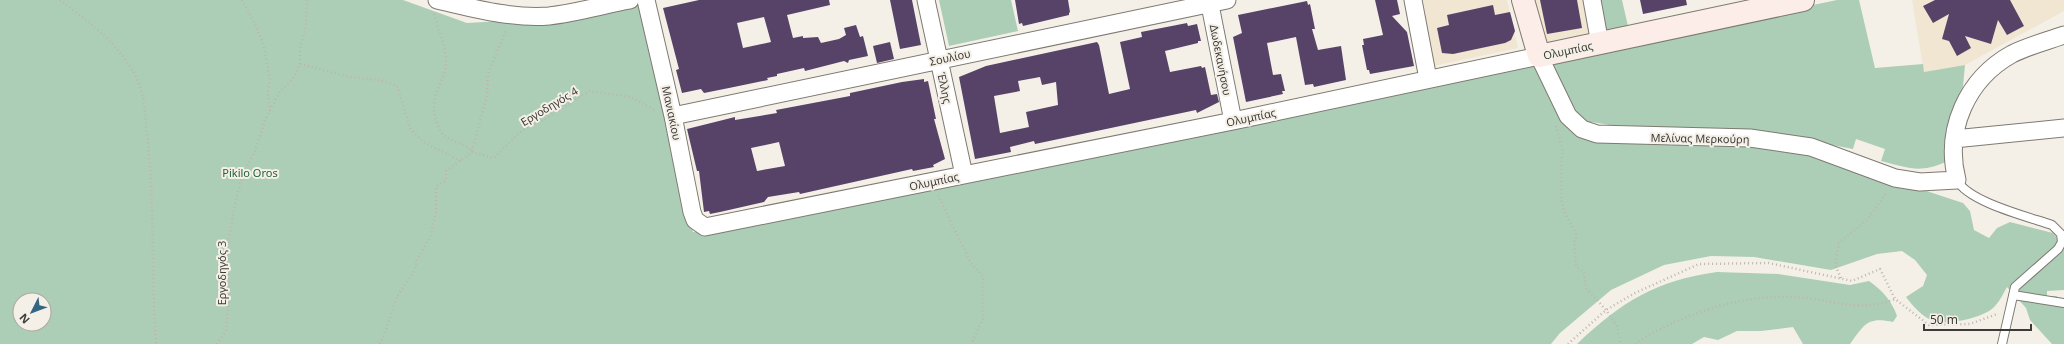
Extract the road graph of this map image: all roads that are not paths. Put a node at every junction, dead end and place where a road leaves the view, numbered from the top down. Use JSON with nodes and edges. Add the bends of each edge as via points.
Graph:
{"nodes":[{"id":1,"x":630,"y":0,"type":"edge"},
{"id":2,"x":646,"y":0,"type":"edge"},
{"id":3,"x":926,"y":0,"type":"edge"},
{"id":4,"x":1227,"y":0,"type":"edge"},
{"id":5,"x":1413,"y":0,"type":"edge"},
{"id":6,"x":1523,"y":0,"type":"edge"},
{"id":7,"x":1592,"y":0,"type":"edge"},
{"id":8,"x":1799,"y":0,"type":"edge"},
{"id":9,"x":1209,"y":2,"type":"edge"},
{"id":10,"x":435,"y":6,"type":"edge"},
{"id":11,"x":2064,"y":35,"type":"edge"},
{"id":12,"x":1600,"y":44,"type":"junction"},
{"id":13,"x":1539,"y":56,"type":"junction"},
{"id":14,"x":939,"y":60,"type":"junction"},
{"id":15,"x":1428,"y":79,"type":"junction"},
{"id":16,"x":673,"y":116,"type":"junction"},
{"id":17,"x":1233,"y":121,"type":"junction"},
{"id":18,"x":2064,"y":128,"type":"edge"},
{"id":19,"x":1954,"y":139,"type":"junction"},
{"id":20,"x":964,"y":175,"type":"junction"},
{"id":21,"x":1957,"y":180,"type":"junction"},
{"id":22,"x":699,"y":225,"type":"joint"},
{"id":23,"x":2061,"y":230,"type":"edge"},
{"id":24,"x":2013,"y":295,"type":"junction"},
{"id":25,"x":2064,"y":303,"type":"edge"},
{"id":26,"x":2002,"y":344,"type":"edge"}],
"edges":[{"from":1,"to":10,"type":"street","via":[[549,16]]},
{"from":2,"to":16,"type":"street","name":"Μανιακίου"},
{"from":3,"to":14,"type":"street","name":"Έλλης"},
{"from":4,"to":9,"type":"street","name":"Σουλίου"},
{"from":5,"to":15,"type":"street"},
{"from":6,"to":13,"type":"street","name":"Μελίνας Μερκούρη"},
{"from":7,"to":12,"type":"street"},
{"from":8,"to":12,"type":"street","name":"Ολυμπίας"},
{"from":9,"to":14,"type":"street","name":"Σουλίου"},
{"from":9,"to":17,"type":"street","name":"Δωδεκανήσου"},
{"from":11,"to":19,"type":"street","via":[[2015,53],[1987,72],[1972,90],[1963,107]]},
{"from":12,"to":13,"type":"street","name":"Ολυμπίας"},
{"from":13,"to":15,"type":"street","name":"Ολυμπίας"},
{"from":13,"to":21,"type":"street","name":"Μελίνας Μερκούρη","via":[[1568,116],[1574,124],[1590,132],[1644,137],[1721,136],[1798,144],[1896,178],[1920,182]]},
{"from":14,"to":16,"type":"street","name":"Σουλίου"},
{"from":14,"to":20,"type":"street","name":"Έλλης"},
{"from":15,"to":17,"type":"street","name":"Ολυμπίας"},
{"from":16,"to":22,"type":"street","name":"Μανιακίου","via":[[692,212]]},
{"from":17,"to":20,"type":"street","name":"Ολυμπίας"},
{"from":18,"to":19,"type":"street"},
{"from":19,"to":21,"type":"street","via":[[1953,159]]},
{"from":20,"to":22,"type":"street","name":"Ολυμπίας","via":[[712,227],[705,228]]},
{"from":21,"to":23,"type":"lane","via":[[1963,189],[1975,197]]},
{"from":23,"to":24,"type":"lane","via":[[2060,247],[2017,284]]},
{"from":24,"to":25,"type":"lane"},
{"from":24,"to":26,"type":"lane"}]}
